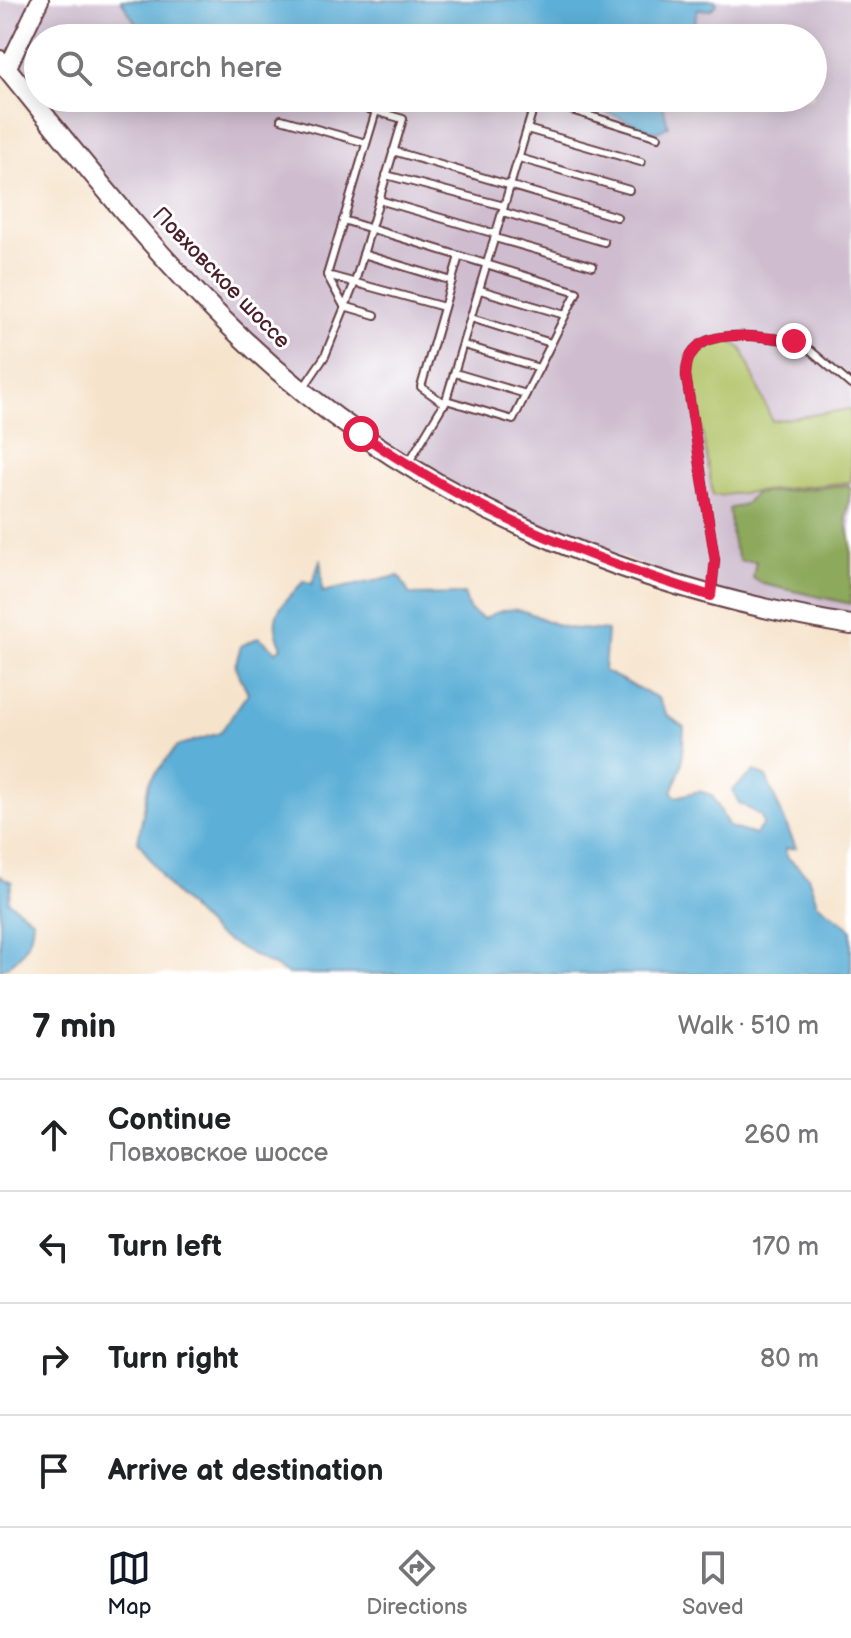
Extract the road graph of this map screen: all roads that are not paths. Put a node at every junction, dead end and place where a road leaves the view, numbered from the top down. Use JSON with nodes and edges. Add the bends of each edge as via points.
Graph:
{"nodes":[{"id":1,"x":40,"y":0,"type":"edge"},
{"id":2,"x":26,"y":24,"type":"edge"},
{"id":3,"x":24,"y":28,"type":"edge"},
{"id":4,"x":4,"y":64,"type":"edge"},
{"id":5,"x":24,"y":87,"type":"edge"},
{"id":6,"x":45,"y":112,"type":"edge"},
{"id":7,"x":376,"y":112,"type":"edge"},
{"id":8,"x":379,"y":112,"type":"edge"},
{"id":9,"x":532,"y":112,"type":"edge"},
{"id":10,"x":578,"y":112,"type":"edge"},
{"id":11,"x":281,"y":119,"type":"dead end"},
{"id":12,"x":527,"y":129,"type":"junction"},
{"id":13,"x":658,"y":137,"type":"dead end"},
{"id":14,"x":366,"y":143,"type":"junction"},
{"id":15,"x":393,"y":151,"type":"junction"},
{"id":16,"x":519,"y":158,"type":"junction"},
{"id":17,"x":641,"y":162,"type":"dead end"},
{"id":18,"x":386,"y":175,"type":"junction"},
{"id":19,"x":511,"y":185,"type":"junction"},
{"id":20,"x":629,"y":190,"type":"dead end"},
{"id":21,"x":379,"y":200,"type":"junction"},
{"id":22,"x":504,"y":209,"type":"junction"},
{"id":23,"x":617,"y":217,"type":"dead end"},
{"id":24,"x":343,"y":220,"type":"junction"},
{"id":25,"x":371,"y":229,"type":"junction"},
{"id":26,"x":496,"y":236,"type":"junction"},
{"id":27,"x":604,"y":242,"type":"dead end"},
{"id":28,"x":363,"y":254,"type":"junction"},
{"id":29,"x":459,"y":256,"type":"junction"},
{"id":30,"x":487,"y":264,"type":"junction"},
{"id":31,"x":593,"y":266,"type":"dead end"},
{"id":32,"x":327,"y":275,"type":"junction"},
{"id":33,"x":452,"y":281,"type":"junction"},
{"id":34,"x":355,"y":282,"type":"junction"},
{"id":35,"x":480,"y":290,"type":"junction"},
{"id":36,"x":344,"y":306,"type":"junction"},
{"id":37,"x":444,"y":307,"type":"junction"},
{"id":38,"x":375,"y":315,"type":"dead end"},
{"id":39,"x":565,"y":315,"type":"junction"},
{"id":40,"x":471,"y":318,"type":"junction"},
{"id":41,"x":551,"y":343,"type":"junction"},
{"id":42,"x":464,"y":345,"type":"junction"},
{"id":43,"x":539,"y":368,"type":"junction"},
{"id":44,"x":455,"y":373,"type":"junction"},
{"id":45,"x":851,"y":385,"type":"edge"},
{"id":46,"x":302,"y":390,"type":"junction"},
{"id":47,"x":526,"y":394,"type":"junction"},
{"id":48,"x":446,"y":402,"type":"junction"},
{"id":49,"x":407,"y":465,"type":"junction"},
{"id":50,"x":711,"y":596,"type":"junction"},
{"id":51,"x":851,"y":625,"type":"edge"}],
"edges":[{"from":1,"to":2,"type":"street"},
{"from":3,"to":4,"type":"street"},
{"from":4,"to":5,"type":"main road","name":"Повховское шоссе"},
{"from":6,"to":46,"type":"main road","name":"Повховское шоссе","via":[[215,311]]},
{"from":7,"to":14,"type":"lane"},
{"from":8,"to":15,"type":"lane","via":[[403,119]]},
{"from":9,"to":12,"type":"lane"},
{"from":10,"to":13,"type":"lane"},
{"from":11,"to":14,"type":"lane"},
{"from":12,"to":16,"type":"lane"},
{"from":12,"to":17,"type":"lane"},
{"from":14,"to":24,"type":"lane"},
{"from":15,"to":18,"type":"lane"},
{"from":15,"to":19,"type":"lane"},
{"from":16,"to":19,"type":"lane"},
{"from":16,"to":20,"type":"lane"},
{"from":18,"to":21,"type":"lane"},
{"from":18,"to":22,"type":"lane"},
{"from":19,"to":22,"type":"lane"},
{"from":19,"to":23,"type":"lane"},
{"from":21,"to":25,"type":"lane"},
{"from":21,"to":26,"type":"lane"},
{"from":22,"to":26,"type":"lane"},
{"from":22,"to":27,"type":"lane"},
{"from":24,"to":25,"type":"lane"},
{"from":24,"to":32,"type":"lane"},
{"from":25,"to":28,"type":"lane"},
{"from":25,"to":29,"type":"lane"},
{"from":26,"to":30,"type":"lane"},
{"from":26,"to":31,"type":"lane"},
{"from":28,"to":33,"type":"lane"},
{"from":28,"to":34,"type":"lane"},
{"from":29,"to":30,"type":"lane"},
{"from":29,"to":33,"type":"lane"},
{"from":30,"to":35,"type":"lane"},
{"from":30,"to":39,"type":"lane","via":[[577,292]]},
{"from":32,"to":34,"type":"lane"},
{"from":32,"to":36,"type":"lane"},
{"from":33,"to":37,"type":"lane"},
{"from":34,"to":36,"type":"lane"},
{"from":34,"to":37,"type":"lane"},
{"from":35,"to":39,"type":"lane"},
{"from":35,"to":40,"type":"lane"},
{"from":36,"to":38,"type":"lane"},
{"from":36,"to":46,"type":"lane","via":[[325,356]]},
{"from":37,"to":48,"type":"lane","via":[[421,387]]},
{"from":39,"to":41,"type":"lane"},
{"from":40,"to":41,"type":"lane"},
{"from":40,"to":42,"type":"lane"},
{"from":41,"to":43,"type":"lane"},
{"from":42,"to":43,"type":"lane"},
{"from":42,"to":44,"type":"lane"},
{"from":43,"to":47,"type":"lane"},
{"from":44,"to":47,"type":"lane"},
{"from":44,"to":48,"type":"lane"},
{"from":45,"to":50,"type":"lane","via":[[794,341],[729,336],[702,342],[689,354],[686,376],[715,560]]},
{"from":46,"to":49,"type":"main road","name":"Повховское шоссе"},
{"from":47,"to":48,"type":"lane","via":[[513,420]]},
{"from":48,"to":49,"type":"lane"},
{"from":49,"to":50,"type":"main road","name":"Повховское шоссе","via":[[541,537]]},
{"from":50,"to":51,"type":"main road","name":"Повховское шоссе"}]}
